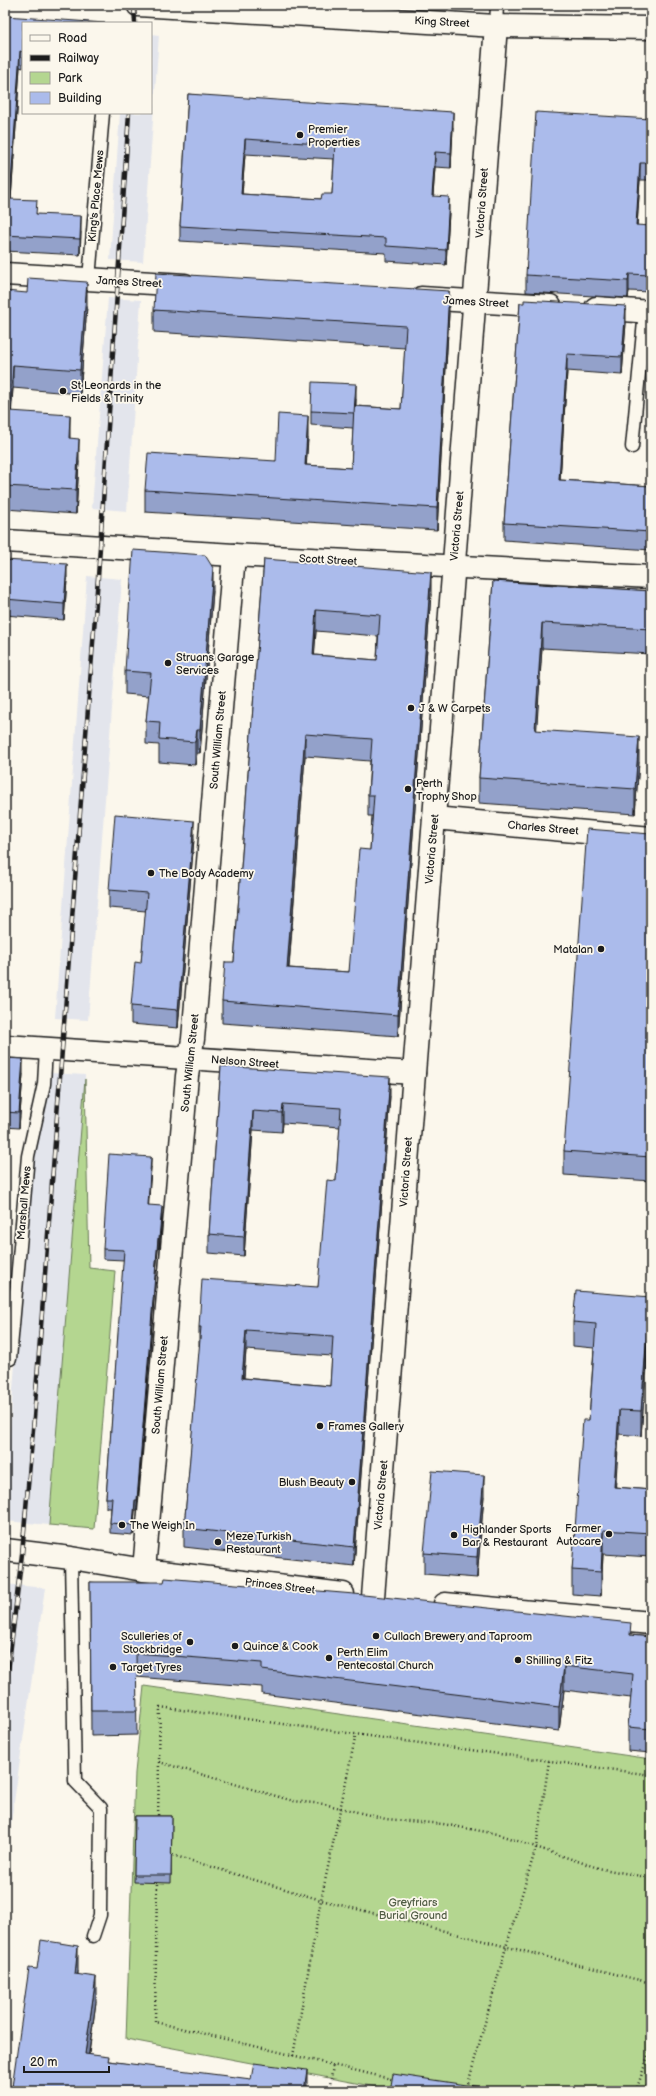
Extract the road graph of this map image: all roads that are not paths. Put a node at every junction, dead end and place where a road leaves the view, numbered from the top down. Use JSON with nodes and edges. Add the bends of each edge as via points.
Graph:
{"nodes":[{"id":1,"x":138,"y":5,"type":"edge"},
{"id":2,"x":249,"y":8,"type":"edge"},
{"id":3,"x":497,"y":15,"type":"edge"},
{"id":4,"x":651,"y":28,"type":"edge"},
{"id":5,"x":103,"y":114,"type":"edge"},
{"id":6,"x":5,"y":274,"type":"edge"},
{"id":7,"x":89,"y":279,"type":"junction"},
{"id":8,"x":203,"y":286,"type":"edge"},
{"id":9,"x":400,"y":297,"type":"edge"},
{"id":10,"x":475,"y":302,"type":"junction"},
{"id":11,"x":648,"y":311,"type":"edge"},
{"id":12,"x":632,"y":447,"type":"dead end"},
{"id":13,"x":5,"y":541,"type":"edge"},
{"id":14,"x":234,"y":555,"type":"junction"},
{"id":15,"x":454,"y":566,"type":"junction"},
{"id":16,"x":651,"y":577,"type":"edge"},
{"id":17,"x":434,"y":818,"type":"junction"},
{"id":18,"x":651,"y":838,"type":"edge"},
{"id":19,"x":5,"y":1046,"type":"edge"},
{"id":20,"x":46,"y":1049,"type":"junction"},
{"id":21,"x":189,"y":1058,"type":"junction"},
{"id":22,"x":414,"y":1073,"type":"junction"},
{"id":23,"x":10,"y":1359,"type":"dead end"},
{"id":24,"x":5,"y":1550,"type":"edge"},
{"id":25,"x":71,"y":1558,"type":"junction"},
{"id":26,"x":144,"y":1570,"type":"junction"},
{"id":27,"x":373,"y":1597,"type":"junction"},
{"id":28,"x":396,"y":1600,"type":"edge"},
{"id":29,"x":428,"y":1602,"type":"edge"},
{"id":30,"x":651,"y":1623,"type":"edge"},
{"id":31,"x":93,"y":1936,"type":"dead end"}],
"edges":[{"from":1,"to":2,"type":"street","name":"King Street"},
{"from":2,"to":3,"type":"street","name":"King Street"},
{"from":3,"to":4,"type":"street","name":"King Street"},
{"from":3,"to":10,"type":"street","name":"Victoria Street"},
{"from":5,"to":7,"type":"lane","name":"King's Place Mews"},
{"from":6,"to":7,"type":"street","name":"James Street"},
{"from":7,"to":8,"type":"street","name":"James Street"},
{"from":9,"to":10,"type":"street","name":"James Street"},
{"from":10,"to":11,"type":"street","name":"James Street"},
{"from":10,"to":15,"type":"street","name":"Victoria Street"},
{"from":11,"to":12,"type":"lane"},
{"from":13,"to":14,"type":"street","name":"Scott Street"},
{"from":14,"to":15,"type":"street","name":"Scott Street"},
{"from":14,"to":21,"type":"street","name":"South William Street","via":[[193,1039]]},
{"from":15,"to":16,"type":"street","name":"Scott Street"},
{"from":15,"to":17,"type":"street","name":"Victoria Street"},
{"from":17,"to":18,"type":"street","name":"Charles Street"},
{"from":17,"to":22,"type":"street","name":"Victoria Street"},
{"from":19,"to":20,"type":"street","name":"Nelson Street"},
{"from":20,"to":21,"type":"street","name":"Nelson Street"},
{"from":20,"to":23,"type":"lane","name":"Marshall Mews","via":[[44,1084],[28,1156]]},
{"from":21,"to":22,"type":"street","name":"Nelson Street"},
{"from":21,"to":26,"type":"street","name":"South William Street"},
{"from":22,"to":27,"type":"street","name":"Victoria Street"},
{"from":24,"to":25,"type":"street","name":"Princes Street"},
{"from":25,"to":26,"type":"street","name":"Princes Street"},
{"from":25,"to":31,"type":"lane","via":[[75,1781],[101,1808],[100,1915]]},
{"from":26,"to":27,"type":"street","name":"Princes Street"},
{"from":27,"to":28,"type":"street","name":"Princes Street"},
{"from":29,"to":30,"type":"street"}]}
